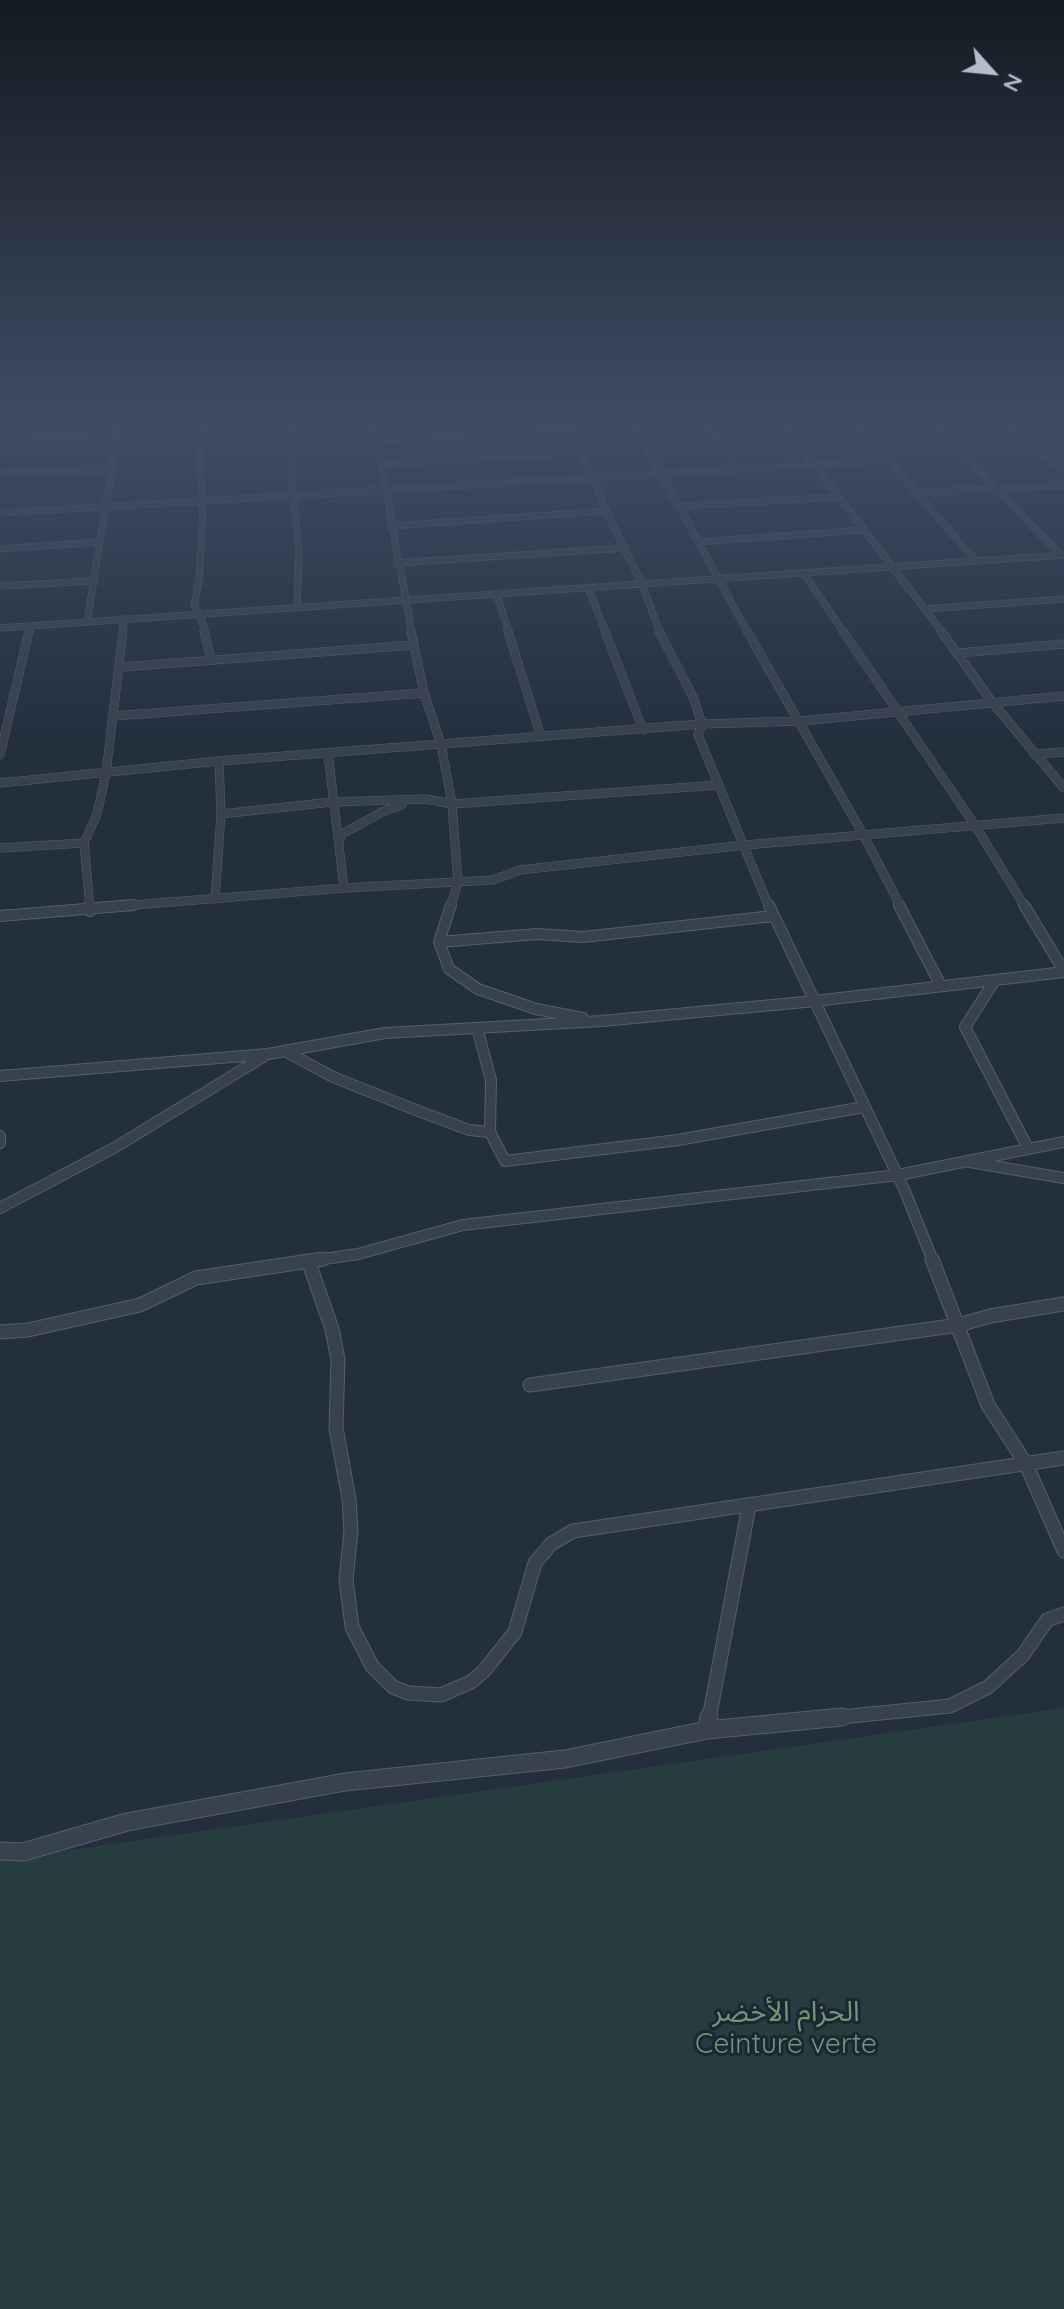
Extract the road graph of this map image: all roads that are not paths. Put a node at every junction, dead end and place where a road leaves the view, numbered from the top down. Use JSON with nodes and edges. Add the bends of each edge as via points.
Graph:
{"nodes":[{"id":1,"x":103,"y":528,"type":"edge"},
{"id":2,"x":201,"y":528,"type":"edge"},
{"id":3,"x":296,"y":528,"type":"edge"},
{"id":4,"x":390,"y":528,"type":"edge"},
{"id":5,"x":615,"y":528,"type":"edge"},
{"id":6,"x":691,"y":528,"type":"edge"},
{"id":7,"x":946,"y":528,"type":"edge"},
{"id":8,"x":1034,"y":528,"type":"edge"},
{"id":9,"x":864,"y":530,"type":"joint"},
{"id":10,"x":100,"y":542,"type":"junction"},
{"id":11,"x":699,"y":542,"type":"junction"},
{"id":12,"x":625,"y":548,"type":"junction"},
{"id":13,"x":0,"y":549,"type":"edge"},
{"id":14,"x":1062,"y":555,"type":"edge"},
{"id":15,"x":976,"y":561,"type":"junction"},
{"id":16,"x":397,"y":563,"type":"junction"},
{"id":17,"x":890,"y":567,"type":"junction"},
{"id":18,"x":805,"y":575,"type":"junction"},
{"id":19,"x":718,"y":580,"type":"junction"},
{"id":20,"x":94,"y":581,"type":"junction"},
{"id":21,"x":642,"y":584,"type":"junction"},
{"id":22,"x":0,"y":586,"type":"edge"},
{"id":23,"x":588,"y":588,"type":"junction"},
{"id":24,"x":497,"y":595,"type":"junction"},
{"id":25,"x":1064,"y":599,"type":"edge"},
{"id":26,"x":405,"y":601,"type":"junction"},
{"id":27,"x":297,"y":608,"type":"junction"},
{"id":28,"x":924,"y":609,"type":"junction"},
{"id":29,"x":200,"y":614,"type":"junction"},
{"id":30,"x":124,"y":619,"type":"junction"},
{"id":31,"x":87,"y":622,"type":"junction"},
{"id":32,"x":30,"y":626,"type":"junction"},
{"id":33,"x":0,"y":628,"type":"edge"},
{"id":34,"x":1064,"y":644,"type":"edge"},
{"id":35,"x":414,"y":645,"type":"junction"},
{"id":36,"x":958,"y":653,"type":"junction"},
{"id":37,"x":211,"y":660,"type":"junction"},
{"id":38,"x":121,"y":667,"type":"junction"},
{"id":39,"x":424,"y":693,"type":"junction"},
{"id":40,"x":1064,"y":696,"type":"edge"},
{"id":41,"x":992,"y":702,"type":"junction"},
{"id":42,"x":894,"y":710,"type":"junction"},
{"id":43,"x":113,"y":716,"type":"junction"},
{"id":44,"x":801,"y":721,"type":"junction"},
{"id":45,"x":3,"y":724,"type":"edge"},
{"id":46,"x":702,"y":724,"type":"junction"},
{"id":47,"x":643,"y":730,"type":"junction"},
{"id":48,"x":541,"y":737,"type":"junction"},
{"id":49,"x":441,"y":744,"type":"junction"},
{"id":50,"x":1064,"y":752,"type":"edge"},
{"id":51,"x":328,"y":753,"type":"junction"},
{"id":52,"x":1034,"y":754,"type":"junction"},
{"id":53,"x":0,"y":755,"type":"edge"},
{"id":54,"x":219,"y":761,"type":"junction"},
{"id":55,"x":106,"y":773,"type":"junction"},
{"id":56,"x":0,"y":783,"type":"edge"},
{"id":57,"x":719,"y":785,"type":"junction"},
{"id":58,"x":1064,"y":788,"type":"edge"},
{"id":59,"x":418,"y":800,"type":"junction"},
{"id":60,"x":332,"y":802,"type":"junction"},
{"id":61,"x":452,"y":804,"type":"junction"},
{"id":62,"x":221,"y":814,"type":"junction"},
{"id":63,"x":1064,"y":818,"type":"edge"},
{"id":64,"x":976,"y":827,"type":"junction"},
{"id":65,"x":864,"y":836,"type":"junction"},
{"id":66,"x":339,"y":841,"type":"junction"},
{"id":67,"x":84,"y":843,"type":"junction"},
{"id":68,"x":745,"y":845,"type":"junction"},
{"id":69,"x":0,"y":848,"type":"edge"},
{"id":70,"x":458,"y":883,"type":"junction"},
{"id":71,"x":344,"y":888,"type":"junction"},
{"id":72,"x":215,"y":899,"type":"junction"},
{"id":73,"x":90,"y":911,"type":"junction"},
{"id":74,"x":0,"y":916,"type":"edge"},
{"id":75,"x":773,"y":916,"type":"junction"},
{"id":76,"x":439,"y":942,"type":"junction"},
{"id":77,"x":1064,"y":971,"type":"edge"},
{"id":78,"x":995,"y":980,"type":"junction"},
{"id":79,"x":941,"y":986,"type":"junction"},
{"id":80,"x":815,"y":1001,"type":"junction"},
{"id":81,"x":602,"y":1021,"type":"junction"},
{"id":82,"x":477,"y":1028,"type":"junction"},
{"id":83,"x":285,"y":1051,"type":"junction"},
{"id":84,"x":268,"y":1054,"type":"junction"},
{"id":85,"x":0,"y":1076,"type":"edge"},
{"id":86,"x":864,"y":1107,"type":"junction"},
{"id":87,"x":490,"y":1132,"type":"junction"},
{"id":88,"x":0,"y":1136,"type":"edge"},
{"id":89,"x":1064,"y":1142,"type":"edge"},
{"id":90,"x":0,"y":1143,"type":"edge"},
{"id":91,"x":1028,"y":1148,"type":"junction"},
{"id":92,"x":962,"y":1161,"type":"junction"},
{"id":93,"x":898,"y":1175,"type":"junction"},
{"id":94,"x":1064,"y":1178,"type":"edge"},
{"id":95,"x":0,"y":1208,"type":"edge"},
{"id":96,"x":309,"y":1263,"type":"junction"},
{"id":97,"x":1064,"y":1304,"type":"edge"},
{"id":98,"x":959,"y":1325,"type":"junction"},
{"id":99,"x":0,"y":1332,"type":"edge"},
{"id":100,"x":530,"y":1385,"type":"dead end"},
{"id":101,"x":1064,"y":1458,"type":"edge"},
{"id":102,"x":1026,"y":1464,"type":"junction"},
{"id":103,"x":749,"y":1506,"type":"junction"},
{"id":104,"x":1064,"y":1551,"type":"edge"},
{"id":105,"x":1064,"y":1614,"type":"edge"},
{"id":106,"x":707,"y":1730,"type":"junction"},
{"id":107,"x":0,"y":1851,"type":"edge"}],
"edges":[{"from":1,"to":10,"type":"street"},
{"from":2,"to":29,"type":"street","via":[[194,605]]},
{"from":3,"to":27,"type":"street"},
{"from":4,"to":16,"type":"street"},
{"from":5,"to":12,"type":"street"},
{"from":6,"to":11,"type":"street"},
{"from":7,"to":15,"type":"street"},
{"from":8,"to":14,"type":"street"},
{"from":9,"to":11,"type":"street"},
{"from":9,"to":17,"type":"street"},
{"from":10,"to":13,"type":"street"},
{"from":10,"to":20,"type":"street"},
{"from":11,"to":19,"type":"street"},
{"from":12,"to":16,"type":"street"},
{"from":12,"to":21,"type":"street"},
{"from":14,"to":15,"type":"street"},
{"from":15,"to":17,"type":"street"},
{"from":16,"to":26,"type":"street"},
{"from":17,"to":18,"type":"street"},
{"from":17,"to":28,"type":"street"},
{"from":18,"to":19,"type":"street"},
{"from":18,"to":42,"type":"street"},
{"from":19,"to":21,"type":"street"},
{"from":19,"to":44,"type":"street"},
{"from":20,"to":22,"type":"street"},
{"from":20,"to":31,"type":"street"},
{"from":21,"to":23,"type":"street"},
{"from":21,"to":46,"type":"street"},
{"from":23,"to":24,"type":"street"},
{"from":23,"to":47,"type":"street"},
{"from":24,"to":26,"type":"street"},
{"from":24,"to":48,"type":"street"},
{"from":25,"to":28,"type":"street"},
{"from":26,"to":27,"type":"street"},
{"from":26,"to":35,"type":"street"},
{"from":27,"to":29,"type":"street"},
{"from":28,"to":36,"type":"street"},
{"from":29,"to":30,"type":"street"},
{"from":29,"to":37,"type":"street"},
{"from":30,"to":31,"type":"street"},
{"from":30,"to":38,"type":"street"},
{"from":31,"to":32,"type":"street"},
{"from":32,"to":33,"type":"street"},
{"from":32,"to":45,"type":"street"},
{"from":34,"to":36,"type":"street"},
{"from":35,"to":37,"type":"street"},
{"from":35,"to":39,"type":"street"},
{"from":36,"to":41,"type":"street"},
{"from":37,"to":38,"type":"street"},
{"from":38,"to":43,"type":"street"},
{"from":39,"to":43,"type":"street"},
{"from":39,"to":49,"type":"street"},
{"from":40,"to":41,"type":"street"},
{"from":41,"to":42,"type":"street"},
{"from":41,"to":52,"type":"street"},
{"from":42,"to":44,"type":"street"},
{"from":42,"to":64,"type":"street"},
{"from":43,"to":55,"type":"street"},
{"from":44,"to":46,"type":"street"},
{"from":44,"to":65,"type":"street"},
{"from":45,"to":53,"type":"street"},
{"from":46,"to":47,"type":"street"},
{"from":46,"to":57,"type":"street","via":[[698,735]]},
{"from":47,"to":48,"type":"street"},
{"from":48,"to":49,"type":"street"},
{"from":49,"to":51,"type":"street"},
{"from":49,"to":61,"type":"street"},
{"from":50,"to":52,"type":"street"},
{"from":51,"to":54,"type":"street"},
{"from":51,"to":60,"type":"street"},
{"from":52,"to":58,"type":"street"},
{"from":54,"to":55,"type":"street"},
{"from":54,"to":62,"type":"street"},
{"from":55,"to":56,"type":"street"},
{"from":55,"to":67,"type":"street"},
{"from":57,"to":61,"type":"street"},
{"from":57,"to":68,"type":"street"},
{"from":59,"to":60,"type":"street"},
{"from":59,"to":61,"type":"street"},
{"from":59,"to":66,"type":"street","via":[[384,811],[342,834]]},
{"from":60,"to":62,"type":"street"},
{"from":60,"to":66,"type":"street"},
{"from":61,"to":70,"type":"street"},
{"from":62,"to":72,"type":"street"},
{"from":63,"to":64,"type":"street"},
{"from":64,"to":65,"type":"street"},
{"from":64,"to":77,"type":"street"},
{"from":65,"to":68,"type":"street"},
{"from":65,"to":79,"type":"street"},
{"from":66,"to":71,"type":"street"},
{"from":67,"to":69,"type":"street"},
{"from":67,"to":73,"type":"street"},
{"from":68,"to":70,"type":"street","via":[[520,870],[493,880]]},
{"from":68,"to":75,"type":"street"},
{"from":70,"to":71,"type":"street"},
{"from":70,"to":76,"type":"street"},
{"from":71,"to":72,"type":"street"},
{"from":72,"to":73,"type":"street"},
{"from":73,"to":74,"type":"street"},
{"from":75,"to":76,"type":"street","via":[[583,937],[537,934]]},
{"from":75,"to":80,"type":"street"},
{"from":76,"to":81,"type":"street","via":[[449,969],[478,989],[536,1009]]},
{"from":77,"to":78,"type":"street"},
{"from":78,"to":79,"type":"street"},
{"from":78,"to":91,"type":"street","via":[[965,1027]]},
{"from":79,"to":80,"type":"street"},
{"from":80,"to":81,"type":"street"},
{"from":80,"to":86,"type":"street"},
{"from":81,"to":82,"type":"street"},
{"from":82,"to":83,"type":"street","via":[[385,1033]]},
{"from":82,"to":87,"type":"street","via":[[491,1080]]},
{"from":83,"to":84,"type":"street"},
{"from":83,"to":87,"type":"street","via":[[333,1077],[421,1112]]},
{"from":84,"to":85,"type":"street"},
{"from":84,"to":95,"type":"street","via":[[114,1148]]},
{"from":86,"to":87,"type":"street","via":[[678,1140],[505,1161]]},
{"from":86,"to":93,"type":"street"},
{"from":88,"to":90,"type":"street"},
{"from":89,"to":91,"type":"street"},
{"from":91,"to":92,"type":"street"},
{"from":92,"to":93,"type":"street"},
{"from":92,"to":94,"type":"street"},
{"from":93,"to":96,"type":"street","via":[[463,1225]]},
{"from":93,"to":98,"type":"street"},
{"from":96,"to":99,"type":"street","via":[[196,1278],[140,1305]]},
{"from":96,"to":103,"type":"street","via":[[338,1360],[336,1428],[350,1514],[349,1613],[363,1654],[393,1687],[416,1695],[441,1695],[484,1671],[515,1632],[535,1563],[561,1537],[585,1527]]},
{"from":97,"to":98,"type":"street"},
{"from":98,"to":100,"type":"street"},
{"from":98,"to":102,"type":"street","via":[[988,1405]]},
{"from":101,"to":102,"type":"street"},
{"from":102,"to":103,"type":"street"},
{"from":102,"to":104,"type":"street"},
{"from":103,"to":106,"type":"street"},
{"from":105,"to":106,"type":"street","via":[[1047,1620],[1023,1655],[988,1687],[950,1706]]},
{"from":106,"to":107,"type":"street","via":[[565,1759],[345,1782],[127,1822],[23,1852]]}]}
